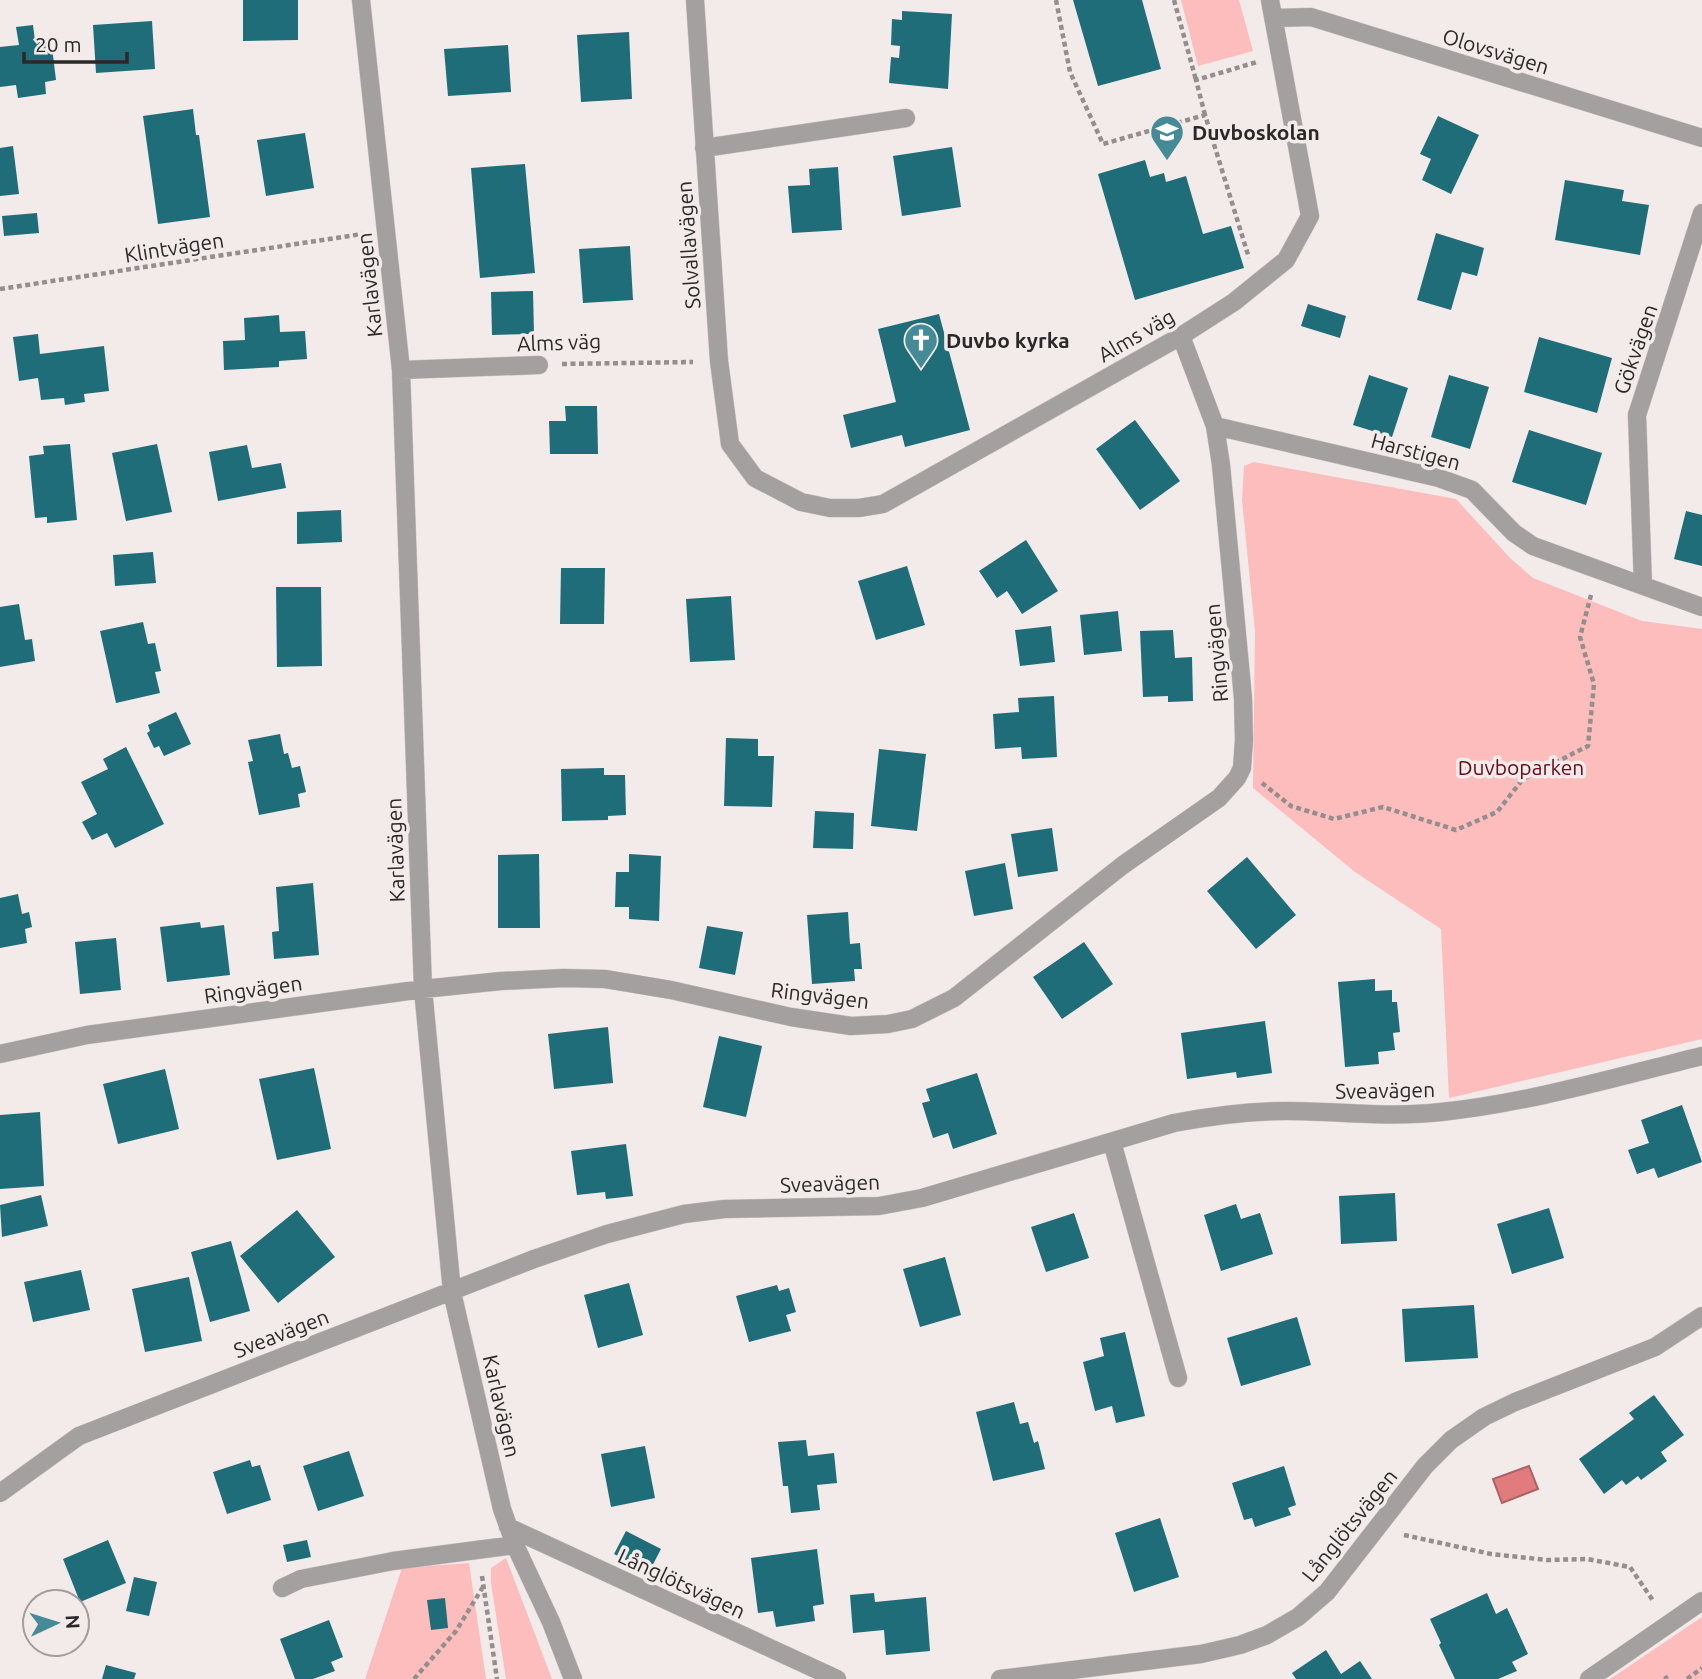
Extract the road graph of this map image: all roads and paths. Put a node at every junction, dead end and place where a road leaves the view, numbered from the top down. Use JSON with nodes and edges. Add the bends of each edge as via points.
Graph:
{"nodes":[{"id":1,"x":361,"y":0,"type":"edge"},
{"id":2,"x":695,"y":0,"type":"edge"},
{"id":3,"x":1055,"y":0,"type":"edge"},
{"id":4,"x":1174,"y":0,"type":"edge"},
{"id":5,"x":1270,"y":0,"type":"edge"},
{"id":6,"x":1275,"y":18,"type":"junction"},
{"id":7,"x":1282,"y":55,"type":"junction"},
{"id":8,"x":1196,"y":79,"type":"junction"},
{"id":9,"x":1205,"y":115,"type":"junction"},
{"id":10,"x":906,"y":118,"type":"dead end"},
{"id":11,"x":1702,"y":138,"type":"edge"},
{"id":12,"x":704,"y":148,"type":"junction"},
{"id":13,"x":1702,"y":214,"type":"edge"},
{"id":14,"x":352,"y":235,"type":"dead end"},
{"id":15,"x":1257,"y":284,"type":"junction"},
{"id":16,"x":0,"y":289,"type":"edge"},
{"id":17,"x":1181,"y":336,"type":"junction"},
{"id":18,"x":719,"y":361,"type":"junction"},
{"id":19,"x":539,"y":365,"type":"joint"},
{"id":20,"x":401,"y":370,"type":"junction"},
{"id":21,"x":1215,"y":426,"type":"junction"},
{"id":22,"x":755,"y":478,"type":"joint"},
{"id":23,"x":1598,"y":571,"type":"junction"},
{"id":24,"x":1643,"y":586,"type":"junction"},
{"id":25,"x":1702,"y":607,"type":"edge"},
{"id":26,"x":1242,"y":768,"type":"junction"},
{"id":27,"x":423,"y":989,"type":"junction"},
{"id":28,"x":0,"y":1054,"type":"edge"},
{"id":29,"x":1702,"y":1056,"type":"edge"},
{"id":30,"x":1112,"y":1142,"type":"junction"},
{"id":31,"x":452,"y":1292,"type":"junction"},
{"id":32,"x":1702,"y":1316,"type":"edge"},
{"id":33,"x":1178,"y":1378,"type":"dead end"},
{"id":34,"x":0,"y":1493,"type":"edge"},
{"id":35,"x":508,"y":1527,"type":"junction"},
{"id":36,"x":1425,"y":1540,"type":"dead end"},
{"id":37,"x":515,"y":1545,"type":"junction"},
{"id":38,"x":480,"y":1549,"type":"junction"},
{"id":39,"x":483,"y":1586,"type":"junction"},
{"id":40,"x":282,"y":1588,"type":"dead end"},
{"id":41,"x":1702,"y":1601,"type":"edge"},
{"id":42,"x":1668,"y":1624,"type":"junction"},
{"id":43,"x":1702,"y":1668,"type":"edge"},
{"id":44,"x":414,"y":1679,"type":"edge"},
{"id":45,"x":496,"y":1679,"type":"edge"},
{"id":46,"x":573,"y":1679,"type":"edge"},
{"id":47,"x":837,"y":1679,"type":"edge"},
{"id":48,"x":1000,"y":1679,"type":"edge"},
{"id":49,"x":1589,"y":1679,"type":"edge"},
{"id":50,"x":1687,"y":1679,"type":"edge"}],
"edges":[{"from":1,"to":20,"type":"street","name":"Karlavägen"},
{"from":2,"to":12,"type":"street","name":"Solvallavägen"},
{"from":3,"to":9,"type":"path","via":[[1070,72],[1103,144]]},
{"from":4,"to":8,"type":"path"},
{"from":5,"to":6,"type":"street","name":"Alms väg"},
{"from":6,"to":7,"type":"street","name":"Alms väg"},
{"from":6,"to":11,"type":"street","name":"Olovsvägen","via":[[1311,17]]},
{"from":7,"to":8,"type":"path"},
{"from":7,"to":15,"type":"street","name":"Alms väg","via":[[1310,216],[1286,260]]},
{"from":8,"to":9,"type":"path"},
{"from":9,"to":15,"type":"path"},
{"from":10,"to":12,"type":"street"},
{"from":12,"to":18,"type":"street","name":"Solvallavägen"},
{"from":13,"to":24,"type":"street","name":"Gökvägen","via":[[1637,415]]},
{"from":14,"to":16,"type":"path","name":"Klintvägen"},
{"from":15,"to":17,"type":"street","name":"Alms väg"},
{"from":17,"to":21,"type":"street","name":"Ringvägen"},
{"from":17,"to":22,"type":"street","name":"Alms väg","via":[[883,504],[830,508],[801,502]]},
{"from":18,"to":19,"type":"path","name":"Alms väg"},
{"from":18,"to":22,"type":"street","name":"Solvallavägen","via":[[730,444]]},
{"from":19,"to":20,"type":"street","name":"Alms väg"},
{"from":20,"to":27,"type":"street","name":"Karlavägen"},
{"from":21,"to":23,"type":"street","name":"Harstigen","via":[[1439,478],[1472,490],[1514,534]]},
{"from":21,"to":26,"type":"street","name":"Ringvägen","via":[[1243,698]]},
{"from":23,"to":24,"type":"street","name":"Harstigen"},
{"from":23,"to":26,"type":"path","via":[[1580,637],[1594,684],[1588,746],[1523,779],[1497,811],[1456,830],[1383,807],[1334,819],[1291,806]]},
{"from":24,"to":25,"type":"street","name":"Harstigen"},
{"from":26,"to":27,"type":"street","name":"Ringvägen","via":[[1219,798],[1123,865],[954,998],[912,1019],[851,1026],[605,979],[501,981]]},
{"from":27,"to":28,"type":"street","name":"Ringvägen","via":[[87,1035]]},
{"from":27,"to":31,"type":"street","name":"Karlavägen"},
{"from":29,"to":30,"type":"street","name":"Sveavägen","via":[[1502,1104],[1391,1116],[1245,1113],[1174,1123]]},
{"from":30,"to":31,"type":"street","name":"Sveavägen","via":[[922,1198],[879,1206],[684,1214],[607,1234]]},
{"from":30,"to":33,"type":"street"},
{"from":31,"to":34,"type":"street","name":"Sveavägen","via":[[79,1436]]},
{"from":31,"to":35,"type":"street","name":"Karlavägen"},
{"from":32,"to":48,"type":"street","name":"Långlötsvägen","via":[[1655,1347],[1515,1402],[1451,1440],[1425,1466],[1327,1592],[1267,1635],[1201,1654]]},
{"from":35,"to":37,"type":"street","name":"Karlavägen"},
{"from":35,"to":47,"type":"street","name":"Långlötsvägen"},
{"from":36,"to":42,"type":"path","via":[[1491,1554],[1587,1559],[1630,1567]]},
{"from":37,"to":38,"type":"street"},
{"from":37,"to":46,"type":"street","name":"Karlavägen"},
{"from":38,"to":39,"type":"path"},
{"from":38,"to":40,"type":"street","via":[[314,1576]]},
{"from":39,"to":44,"type":"path","via":[[456,1631]]},
{"from":39,"to":45,"type":"path"},
{"from":41,"to":42,"type":"street"},
{"from":42,"to":49,"type":"street"},
{"from":43,"to":50,"type":"path"}]}
